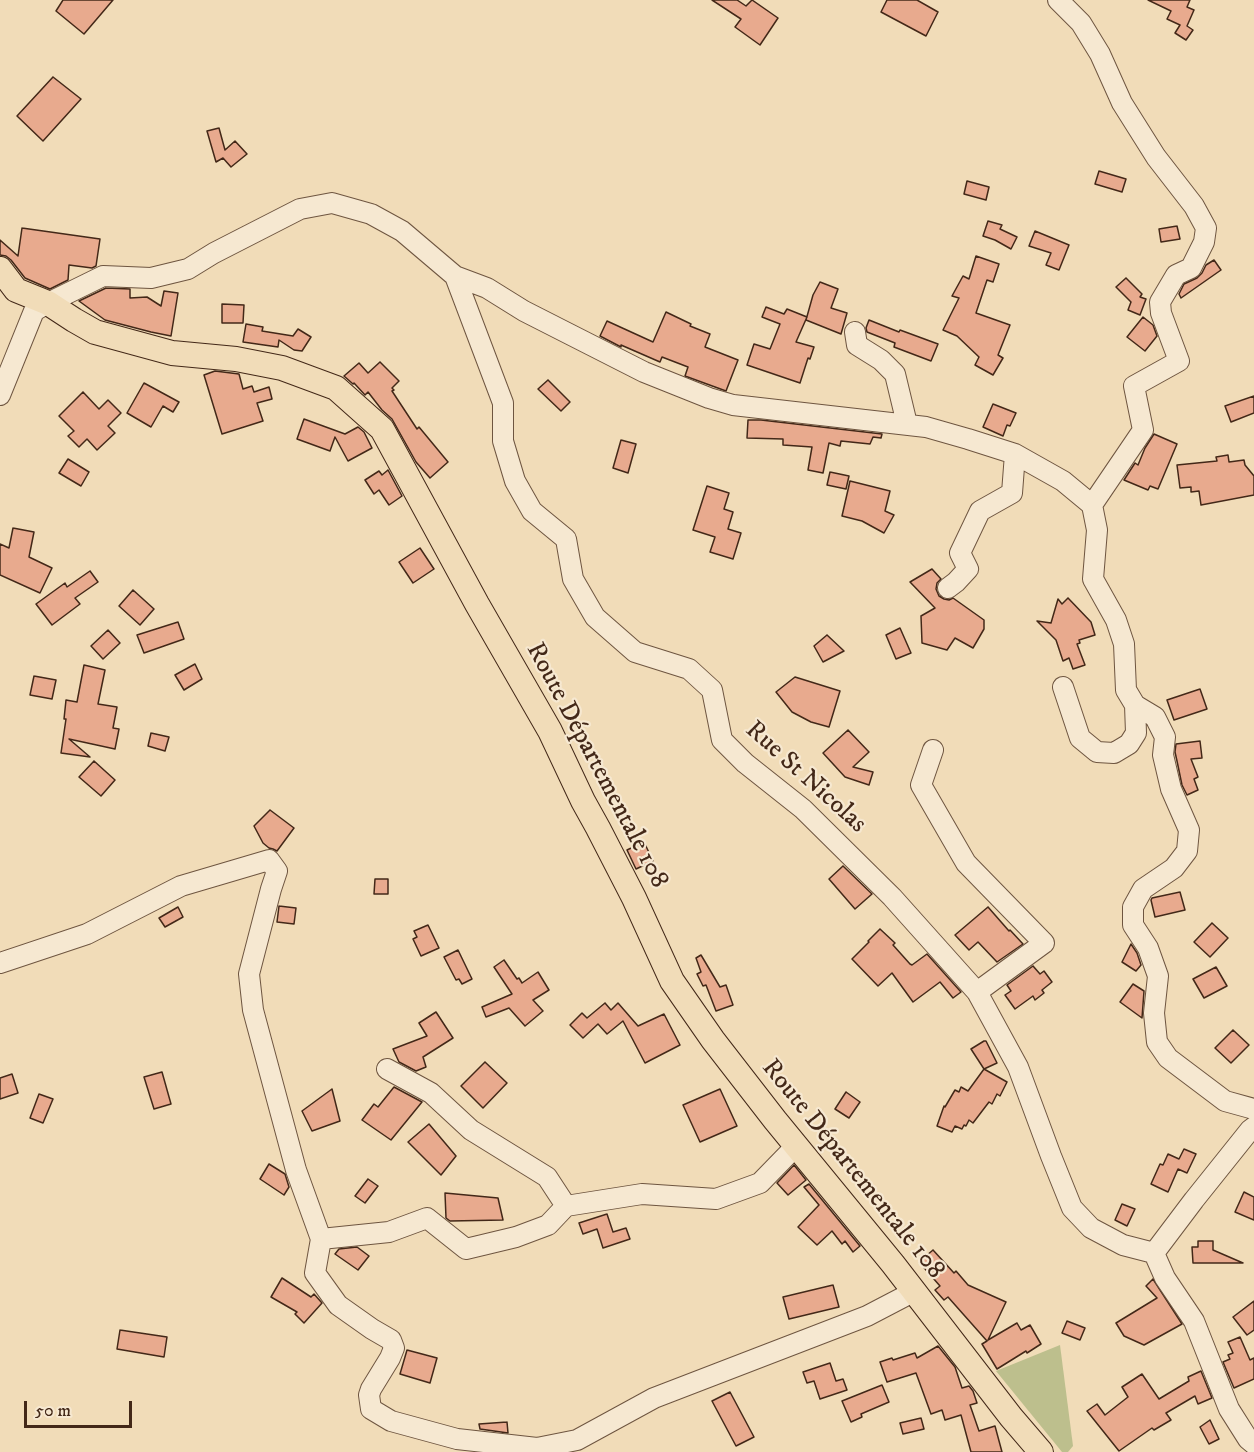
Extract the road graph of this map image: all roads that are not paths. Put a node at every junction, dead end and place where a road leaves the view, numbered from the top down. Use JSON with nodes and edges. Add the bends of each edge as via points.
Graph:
{"nodes":[{"id":1,"x":1058,"y":0,"type":"edge"},
{"id":2,"x":0,"y":269,"type":"edge"},
{"id":3,"x":455,"y":276,"type":"junction"},
{"id":4,"x":8,"y":292,"type":"edge"},
{"id":5,"x":48,"y":303,"type":"junction"},
{"id":6,"x":855,"y":332,"type":"dead end"},
{"id":7,"x":0,"y":395,"type":"edge"},
{"id":8,"x":907,"y":424,"type":"junction"},
{"id":9,"x":1015,"y":454,"type":"junction"},
{"id":10,"x":1092,"y":506,"type":"junction"},
{"id":11,"x":948,"y":588,"type":"dead end"},
{"id":12,"x":1063,"y":687,"type":"dead end"},
{"id":13,"x":1135,"y":705,"type":"junction"},
{"id":14,"x":933,"y":750,"type":"dead end"},
{"id":15,"x":0,"y":963,"type":"edge"},
{"id":16,"x":977,"y":992,"type":"junction"},
{"id":17,"x":387,"y":1070,"type":"dead end"},
{"id":18,"x":1254,"y":1109,"type":"edge"},
{"id":19,"x":1254,"y":1127,"type":"edge"},
{"id":20,"x":796,"y":1146,"type":"junction"},
{"id":21,"x":566,"y":1206,"type":"junction"},
{"id":22,"x":321,"y":1239,"type":"junction"},
{"id":23,"x":1154,"y":1253,"type":"junction"},
{"id":24,"x":914,"y":1292,"type":"junction"},
{"id":25,"x":1254,"y":1444,"type":"edge"},
{"id":26,"x":1041,"y":1452,"type":"edge"}],
"edges":[{"from":1,"to":10,"type":"street","via":[[1081,23],[1122,103],[1206,228],[1204,242],[1191,268],[1176,275],[1160,302],[1179,361],[1134,386],[1143,430]]},
{"from":2,"to":4,"type":"main road","name":"Route Départementale 108"},
{"from":3,"to":5,"type":"street","name":"Rue St Nicolas","via":[[402,231],[371,213],[332,203],[300,208],[188,269],[151,278],[103,276]]},
{"from":3,"to":8,"type":"street","via":[[487,288],[644,372],[709,398],[734,405]]},
{"from":3,"to":16,"type":"street","name":"Rue St Nicolas","via":[[502,403],[502,441],[515,481],[532,511],[566,539],[573,579],[595,617],[635,652],[689,669],[712,690],[722,740],[803,809],[876,881]]},
{"from":4,"to":5,"type":"main road","name":"Route Départementale 108"},
{"from":5,"to":7,"type":"street","via":[[34,311]]},
{"from":5,"to":20,"type":"main road","name":"Route Départementale 108","via":[[95,332],[172,353],[282,368],[336,388],[382,429],[550,731],[672,981]]},
{"from":6,"to":8,"type":"street","via":[[857,345],[895,374]]},
{"from":8,"to":9,"type":"street"},
{"from":9,"to":10,"type":"street","via":[[1063,481]]},
{"from":9,"to":11,"type":"street","via":[[1012,493],[980,511],[960,553],[968,569]]},
{"from":10,"to":13,"type":"street","via":[[1097,530],[1094,579],[1124,644],[1126,690]]},
{"from":12,"to":13,"type":"street","via":[[1080,738],[1097,752],[1114,753],[1129,744],[1136,733]]},
{"from":13,"to":18,"type":"street","via":[[1155,717],[1166,737],[1163,755],[1171,789],[1189,830],[1186,851],[1174,868],[1143,889],[1133,906],[1133,925],[1149,948],[1158,976],[1154,1013],[1157,1042],[1168,1058],[1225,1101]]},
{"from":14,"to":16,"type":"street","via":[[921,784],[966,863],[1044,944]]},
{"from":15,"to":22,"type":"street","via":[[87,934],[181,886],[269,860],[277,871],[249,974],[253,1010],[296,1170]]},
{"from":16,"to":23,"type":"street","name":"Rue St Nicolas","via":[[1018,1067],[1072,1208],[1091,1228],[1112,1240]]},
{"from":17,"to":21,"type":"street","via":[[431,1093],[471,1130],[548,1177]]},
{"from":19,"to":23,"type":"street"},
{"from":20,"to":21,"type":"street","via":[[760,1184],[716,1198],[642,1194]]},
{"from":20,"to":24,"type":"main road","name":"Route Départementale 108"},
{"from":21,"to":22,"type":"street","via":[[548,1225],[466,1249],[427,1218],[389,1232]]},
{"from":22,"to":24,"type":"street","via":[[315,1273],[338,1305],[391,1340],[394,1348],[371,1389],[371,1409],[391,1421],[457,1439],[537,1448],[577,1440],[654,1398],[867,1316]]},
{"from":23,"to":25,"type":"street","via":[[1165,1278],[1194,1321],[1229,1409]]},
{"from":24,"to":26,"type":"main road","name":"Route Départementale 108"}]}
